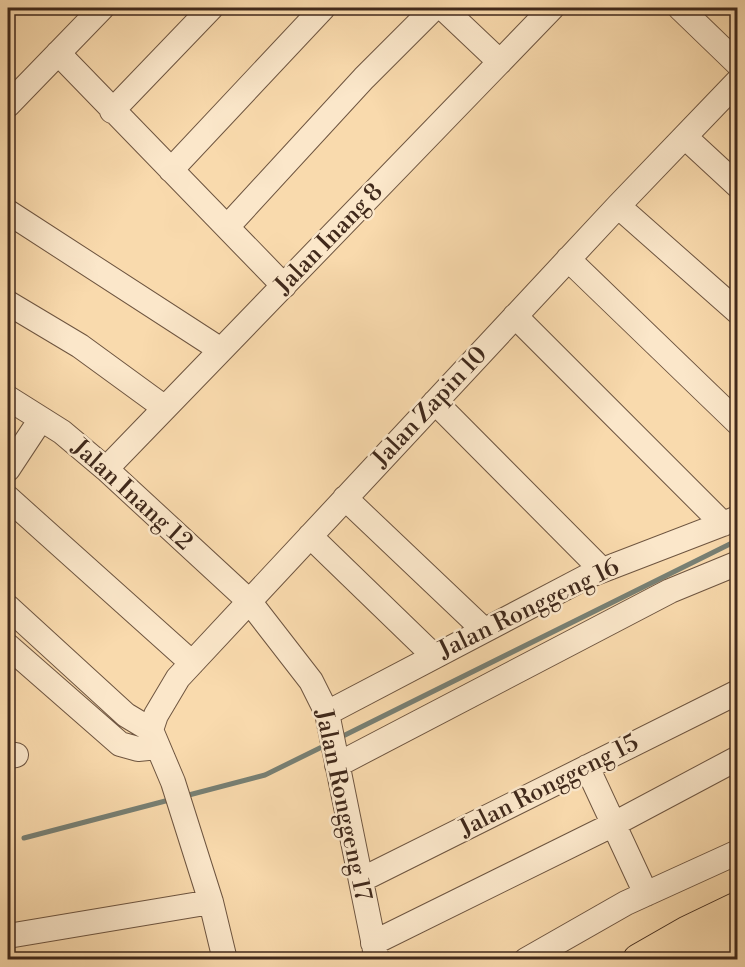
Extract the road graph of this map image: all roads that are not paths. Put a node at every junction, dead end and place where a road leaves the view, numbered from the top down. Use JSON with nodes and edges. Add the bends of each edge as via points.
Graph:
{"nodes":[{"id":1,"x":102,"y":8,"type":"edge"},
{"id":2,"x":211,"y":8,"type":"edge"},
{"id":3,"x":323,"y":8,"type":"edge"},
{"id":4,"x":434,"y":8,"type":"edge"},
{"id":5,"x":443,"y":8,"type":"edge"},
{"id":6,"x":552,"y":8,"type":"edge"},
{"id":7,"x":680,"y":8,"type":"edge"},
{"id":8,"x":58,"y":53,"type":"junction"},
{"id":9,"x":500,"y":62,"type":"junction"},
{"id":10,"x":738,"y":64,"type":"edge"},
{"id":11,"x":738,"y":81,"type":"edge"},
{"id":12,"x":8,"y":105,"type":"edge"},
{"id":13,"x":112,"y":111,"type":"junction"},
{"id":14,"x":685,"y":137,"type":"junction"},
{"id":15,"x":171,"y":170,"type":"junction"},
{"id":16,"x":738,"y":186,"type":"edge"},
{"id":17,"x":618,"y":206,"type":"junction"},
{"id":18,"x":8,"y":212,"type":"edge"},
{"id":19,"x":227,"y":227,"type":"junction"},
{"id":20,"x":568,"y":259,"type":"junction"},
{"id":21,"x":284,"y":286,"type":"junction"},
{"id":22,"x":8,"y":303,"type":"edge"},
{"id":23,"x":738,"y":312,"type":"edge"},
{"id":24,"x":515,"y":316,"type":"junction"},
{"id":25,"x":221,"y":350,"type":"junction"},
{"id":26,"x":8,"y":398,"type":"edge"},
{"id":27,"x":435,"y":402,"type":"junction"},
{"id":28,"x":165,"y":408,"type":"junction"},
{"id":29,"x":41,"y":419,"type":"junction"},
{"id":30,"x":738,"y":423,"type":"edge"},
{"id":31,"x":106,"y":469,"type":"junction"},
{"id":32,"x":8,"y":470,"type":"edge"},
{"id":33,"x":8,"y":498,"type":"edge"},
{"id":34,"x":345,"y":498,"type":"junction"},
{"id":35,"x":730,"y":521,"type":"edge"},
{"id":36,"x":310,"y":536,"type":"junction"},
{"id":37,"x":738,"y":563,"type":"edge"},
{"id":38,"x":602,"y":570,"type":"junction"},
{"id":39,"x":249,"y":601,"type":"junction"},
{"id":40,"x":8,"y":607,"type":"edge"},
{"id":41,"x":484,"y":630,"type":"junction"},
{"id":42,"x":8,"y":646,"type":"edge"},
{"id":43,"x":434,"y":656,"type":"junction"},
{"id":44,"x":192,"y":663,"type":"junction"},
{"id":45,"x":738,"y":692,"type":"edge"},
{"id":46,"x":329,"y":721,"type":"junction"},
{"id":47,"x":154,"y":739,"type":"junction"},
{"id":48,"x":738,"y":758,"type":"edge"},
{"id":49,"x":336,"y":760,"type":"junction"},
{"id":50,"x":587,"y":767,"type":"junction"},
{"id":51,"x":614,"y":824,"type":"junction"},
{"id":52,"x":738,"y":852,"type":"edge"},
{"id":53,"x":361,"y":880,"type":"junction"},
{"id":54,"x":646,"y":894,"type":"junction"},
{"id":55,"x":211,"y":902,"type":"junction"},
{"id":56,"x":738,"y":908,"type":"edge"},
{"id":57,"x":738,"y":933,"type":"edge"},
{"id":58,"x":8,"y":936,"type":"edge"},
{"id":59,"x":375,"y":951,"type":"edge"},
{"id":60,"x":225,"y":960,"type":"edge"},
{"id":61,"x":526,"y":960,"type":"edge"},
{"id":62,"x":639,"y":960,"type":"edge"},
{"id":63,"x":684,"y":960,"type":"edge"}],
"edges":[{"from":1,"to":8,"type":"street"},
{"from":2,"to":13,"type":"street"},
{"from":3,"to":15,"type":"street"},
{"from":4,"to":19,"type":"street"},
{"from":5,"to":9,"type":"street"},
{"from":6,"to":9,"type":"street","name":"Jalan Inang 8"},
{"from":7,"to":10,"type":"street"},
{"from":8,"to":12,"type":"street"},
{"from":8,"to":13,"type":"street"},
{"from":9,"to":21,"type":"street","name":"Jalan Inang 8"},
{"from":11,"to":14,"type":"street","name":"Jalan Zapin 10"},
{"from":13,"to":15,"type":"street"},
{"from":14,"to":16,"type":"street"},
{"from":14,"to":17,"type":"street","name":"Jalan Zapin 10"},
{"from":15,"to":19,"type":"street"},
{"from":17,"to":20,"type":"street","name":"Jalan Zapin 10"},
{"from":17,"to":23,"type":"street"},
{"from":18,"to":25,"type":"street"},
{"from":19,"to":21,"type":"street"},
{"from":20,"to":24,"type":"street","name":"Jalan Zapin 10"},
{"from":20,"to":30,"type":"street"},
{"from":21,"to":25,"type":"street","name":"Jalan Inang 8"},
{"from":22,"to":28,"type":"street","via":[[80,346]]},
{"from":24,"to":27,"type":"street","name":"Jalan Zapin 10"},
{"from":24,"to":35,"type":"street"},
{"from":25,"to":28,"type":"street","name":"Jalan Inang 8"},
{"from":26,"to":29,"type":"street","name":"Jalan Inang 12"},
{"from":27,"to":34,"type":"street","name":"Jalan Zapin 10"},
{"from":27,"to":38,"type":"street"},
{"from":28,"to":31,"type":"street","name":"Jalan Inang 8"},
{"from":29,"to":31,"type":"street","name":"Jalan Inang 12"},
{"from":29,"to":32,"type":"street"},
{"from":31,"to":39,"type":"street","name":"Jalan Inang 12"},
{"from":33,"to":44,"type":"street"},
{"from":34,"to":36,"type":"street","name":"Jalan Zapin 10"},
{"from":34,"to":41,"type":"street"},
{"from":35,"to":38,"type":"street","name":"Jalan Ronggeng 16"},
{"from":36,"to":39,"type":"street","name":"Jalan Zapin 10"},
{"from":36,"to":43,"type":"street"},
{"from":37,"to":49,"type":"street","name":"Jalan Ronggeng 16","via":[[670,591]]},
{"from":38,"to":41,"type":"street","name":"Jalan Ronggeng 16"},
{"from":39,"to":44,"type":"street","name":"Jalan Zapin 10"},
{"from":39,"to":46,"type":"street","name":"Jalan Ronggeng 17","via":[[312,681]]},
{"from":40,"to":47,"type":"street"},
{"from":41,"to":43,"type":"street","name":"Jalan Ronggeng 16"},
{"from":42,"to":47,"type":"street","via":[[120,744],[138,749]]},
{"from":43,"to":46,"type":"street","name":"Jalan Ronggeng 16"},
{"from":44,"to":47,"type":"street","name":"Jalan Zapin 10","via":[[156,715]]},
{"from":45,"to":50,"type":"street","name":"Jalan Ronggeng 15"},
{"from":46,"to":49,"type":"street","name":"Jalan Ronggeng 17"},
{"from":47,"to":55,"type":"street","via":[[178,798]]},
{"from":48,"to":51,"type":"street"},
{"from":49,"to":53,"type":"street","name":"Jalan Ronggeng 17"},
{"from":50,"to":51,"type":"street"},
{"from":50,"to":53,"type":"street","name":"Jalan Ronggeng 15"},
{"from":51,"to":54,"type":"street"},
{"from":51,"to":59,"type":"street"},
{"from":52,"to":54,"type":"street"},
{"from":53,"to":59,"type":"street","name":"Jalan Ronggeng 17"},
{"from":54,"to":61,"type":"street"},
{"from":55,"to":58,"type":"street"},
{"from":55,"to":60,"type":"street"},
{"from":56,"to":62,"type":"main road"},
{"from":57,"to":63,"type":"main road"}]}
